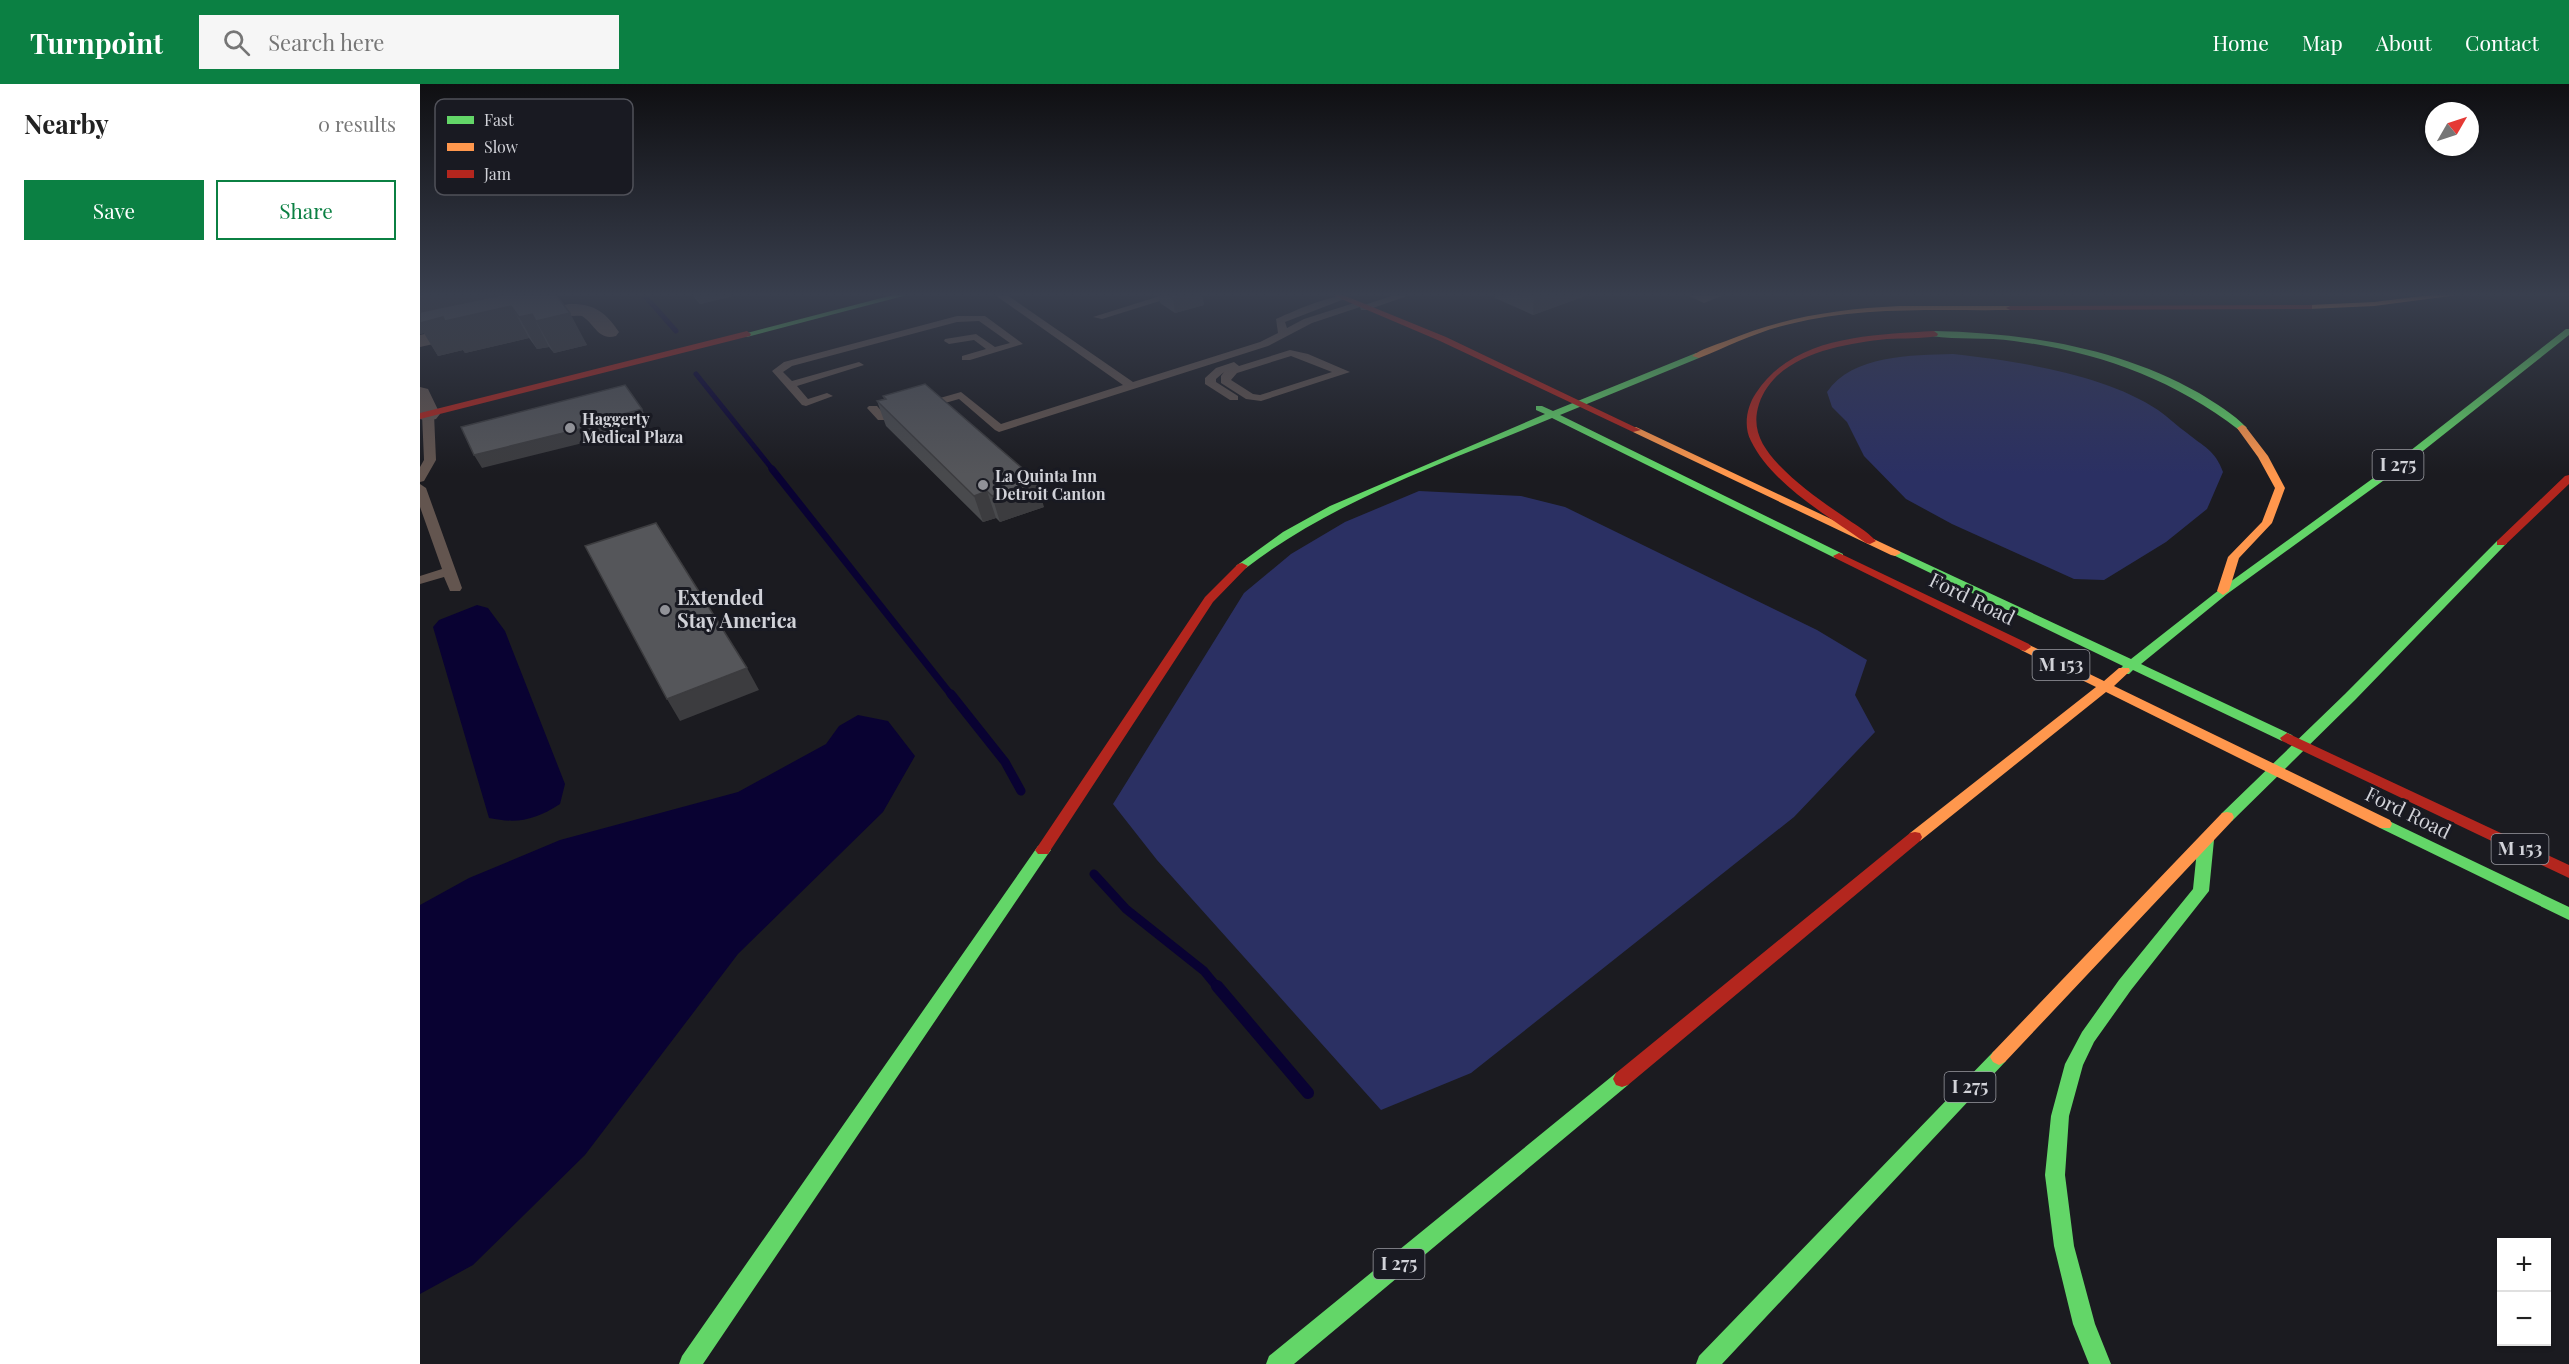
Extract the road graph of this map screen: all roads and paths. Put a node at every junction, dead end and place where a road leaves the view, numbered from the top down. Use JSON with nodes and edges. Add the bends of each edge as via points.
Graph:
{"nodes":[{"id":1,"x":649,"y":355,"type":"edge"},
{"id":2,"x":823,"y":355,"type":"edge"},
{"id":3,"x":977,"y":355,"type":"edge"},
{"id":4,"x":1087,"y":355,"type":"edge"},
{"id":5,"x":1225,"y":355,"type":"edge"},
{"id":6,"x":1266,"y":355,"type":"edge"},
{"id":7,"x":1285,"y":355,"type":"edge"},
{"id":8,"x":1302,"y":355,"type":"edge"},
{"id":9,"x":1476,"y":355,"type":"edge"},
{"id":10,"x":1701,"y":355,"type":"edge"},
{"id":11,"x":1809,"y":355,"type":"edge"},
{"id":12,"x":2088,"y":355,"type":"edge"},
{"id":13,"x":2539,"y":355,"type":"edge"},
{"id":14,"x":966,"y":358,"type":"dead end"},
{"id":15,"x":859,"y":365,"type":"dead end"},
{"id":16,"x":1345,"y":375,"type":"junction"},
{"id":17,"x":789,"y":385,"type":"junction"},
{"id":18,"x":1132,"y":386,"type":"junction"},
{"id":19,"x":827,"y":396,"type":"dead end"},
{"id":20,"x":1521,"y":399,"type":"dead end"},
{"id":21,"x":1581,"y":404,"type":"junction"},
{"id":22,"x":422,"y":408,"type":"edge"},
{"id":23,"x":873,"y":408,"type":"dead end"},
{"id":24,"x":1552,"y":415,"type":"junction"},
{"id":25,"x":420,"y":478,"type":"edge"},
{"id":26,"x":2569,"y":478,"type":"edge"},
{"id":27,"x":420,"y":488,"type":"edge"},
{"id":28,"x":1870,"y":542,"type":"junction"},
{"id":29,"x":448,"y":572,"type":"junction"},
{"id":30,"x":420,"y":580,"type":"edge"},
{"id":31,"x":455,"y":588,"type":"dead end"},
{"id":32,"x":2223,"y":592,"type":"junction"},
{"id":33,"x":2206,"y":840,"type":"junction"},
{"id":34,"x":2569,"y":872,"type":"edge"},
{"id":35,"x":2569,"y":914,"type":"edge"},
{"id":36,"x":690,"y":1364,"type":"edge"},
{"id":37,"x":1277,"y":1364,"type":"edge"},
{"id":38,"x":1707,"y":1364,"type":"edge"},
{"id":39,"x":2100,"y":1364,"type":"edge"}],
"edges":[{"from":1,"to":22,"type":"main road"},
{"from":2,"to":17,"type":"lane","via":[[777,371]]},
{"from":3,"to":14,"type":"lane"},
{"from":4,"to":18,"type":"lane"},
{"from":5,"to":18,"type":"lane"},
{"from":6,"to":16,"type":"lane","via":[[1220,370],[1210,378],[1211,384],[1243,404],[1257,406]]},
{"from":7,"to":16,"type":"lane","via":[[1233,371],[1226,381],[1250,397],[1261,398]]},
{"from":8,"to":16,"type":"lane"},
{"from":9,"to":21,"type":"main road","name":"Ford Road","number":"M 153"},
{"from":10,"to":21,"type":"main road"},
{"from":11,"to":28,"type":"main road","via":[[1775,372],[1761,388],[1752,405],[1755,441],[1769,461]]},
{"from":12,"to":32,"type":"main road","via":[[2174,385],[2240,426],[2264,455],[2280,488],[2267,524],[2234,557]]},
{"from":13,"to":32,"type":"main road","number":"I 275","via":[[2405,460]]},
{"from":15,"to":17,"type":"lane"},
{"from":17,"to":19,"type":"lane","via":[[806,403]]},
{"from":18,"to":23,"type":"lane","via":[[999,428],[961,395],[882,418]]},
{"from":20,"to":24,"type":"main road","name":"Ford Road","number":"M 153"},
{"from":21,"to":24,"type":"main road"},
{"from":21,"to":28,"type":"main road","name":"Ford Road","number":"M 153"},
{"from":22,"to":25,"type":"lane","via":[[430,460]]},
{"from":24,"to":35,"type":"main road","name":"Ford Road","number":"M 153"},
{"from":24,"to":36,"type":"main road","via":[[1333,507],[1264,547],[1234,572],[1209,600]]},
{"from":26,"to":33,"type":"main road","number":"I 275"},
{"from":27,"to":29,"type":"lane"},
{"from":28,"to":34,"type":"main road","name":"Ford Road","number":"M 153"},
{"from":29,"to":30,"type":"lane"},
{"from":29,"to":31,"type":"lane"},
{"from":32,"to":37,"type":"main road","number":"I 275","via":[[1894,854]]},
{"from":33,"to":38,"type":"main road","number":"I 275"},
{"from":33,"to":39,"type":"main road","via":[[2201,891],[2088,1037],[2074,1064],[2060,1116],[2055,1175],[2064,1246],[2084,1324]]}]}
